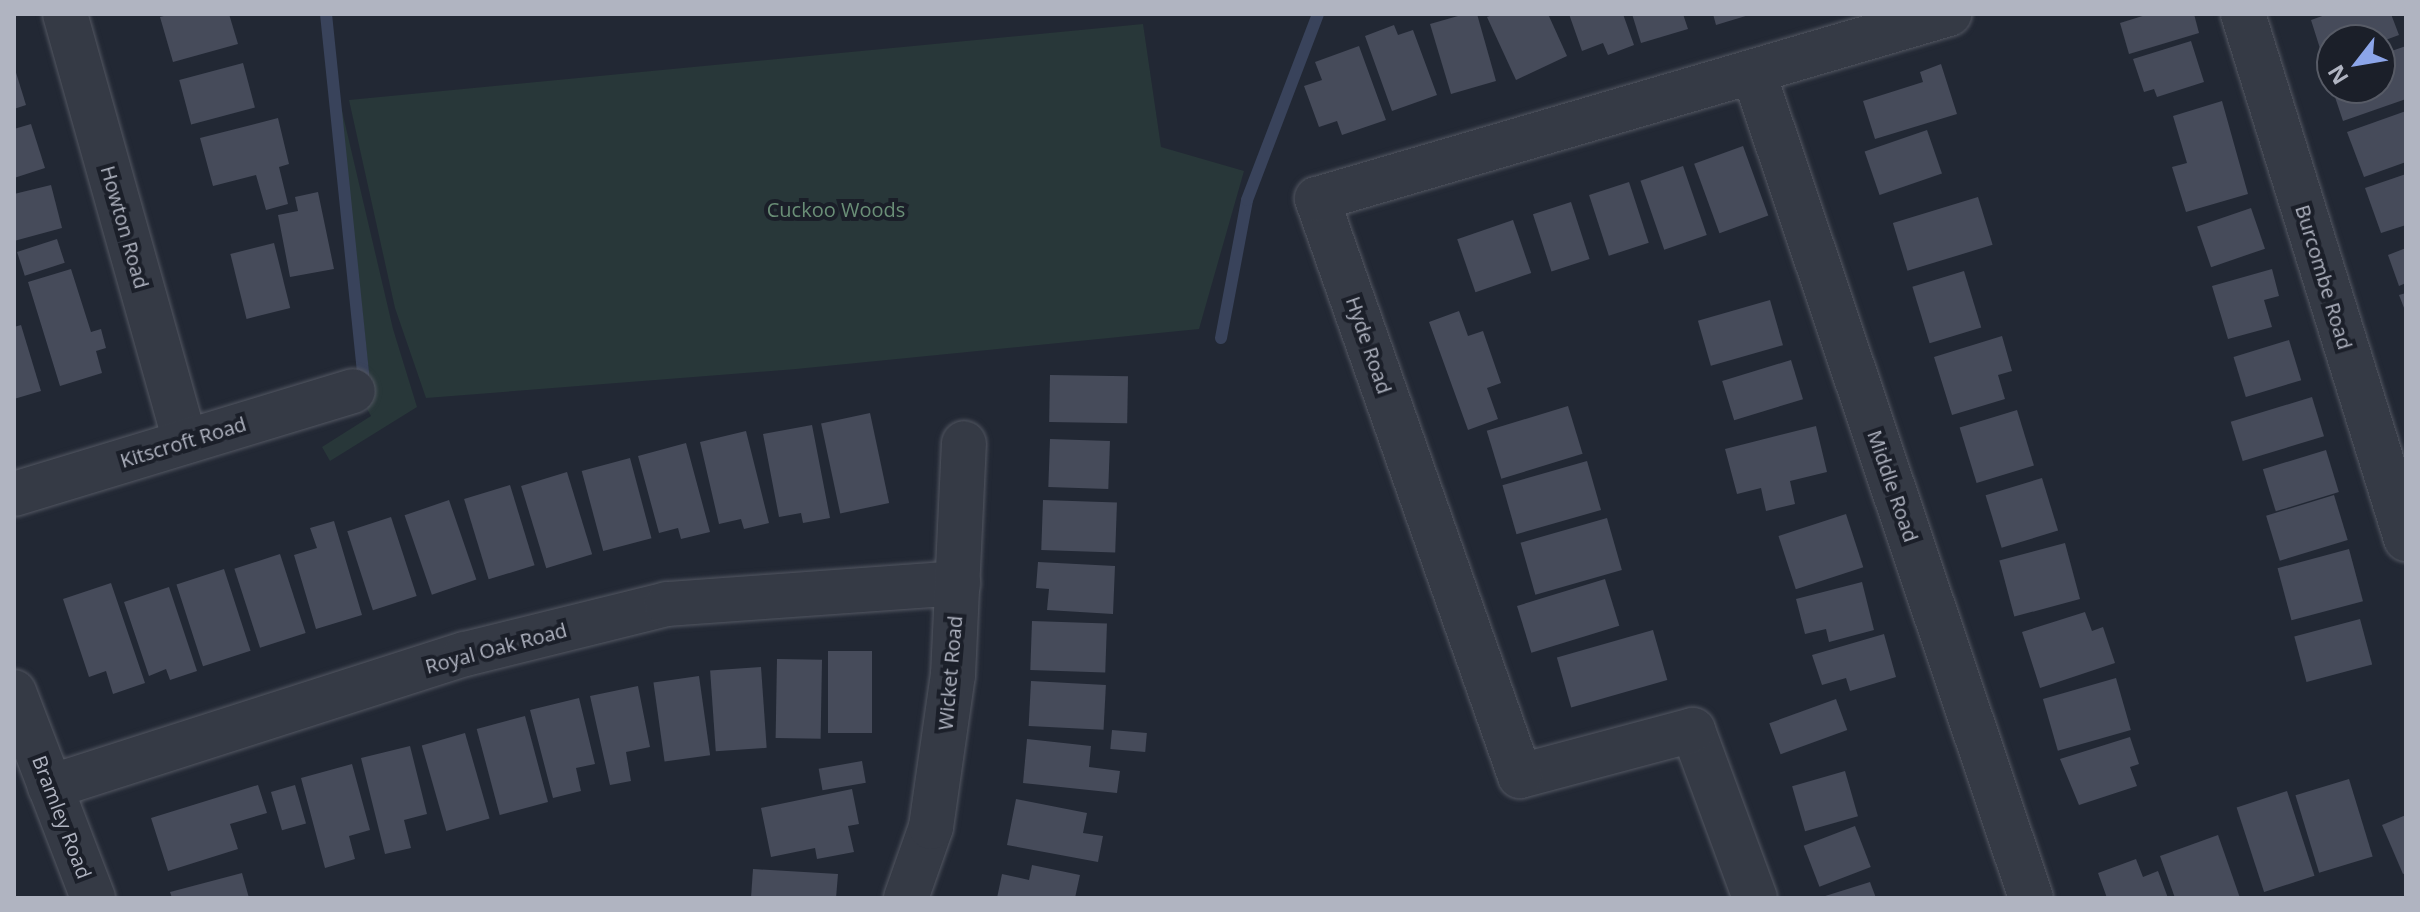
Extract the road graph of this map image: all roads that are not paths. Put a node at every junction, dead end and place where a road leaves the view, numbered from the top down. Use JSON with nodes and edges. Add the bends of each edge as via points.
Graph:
{"nodes":[{"id":1,"x":65,"y":14,"type":"edge"},
{"id":2,"x":1949,"y":14,"type":"edge"},
{"id":3,"x":2243,"y":14,"type":"edge"},
{"id":4,"x":1754,"y":74,"type":"junction"},
{"id":5,"x":353,"y":391,"type":"dead end"},
{"id":6,"x":185,"y":441,"type":"junction"},
{"id":7,"x":964,"y":443,"type":"dead end"},
{"id":8,"x":14,"y":494,"type":"edge"},
{"id":9,"x":2406,"y":539,"type":"edge"},
{"id":10,"x":958,"y":583,"type":"junction"},
{"id":11,"x":14,"y":692,"type":"edge"},
{"id":12,"x":50,"y":787,"type":"junction"},
{"id":13,"x":93,"y":898,"type":"edge"},
{"id":14,"x":906,"y":898,"type":"edge"},
{"id":15,"x":1755,"y":898,"type":"edge"},
{"id":16,"x":2031,"y":898,"type":"edge"}],
"edges":[{"from":1,"to":6,"type":"street","name":"Howton Road"},
{"from":2,"to":4,"type":"street","name":"Hyde Road"},
{"from":3,"to":9,"type":"street","name":"Burcombe Road"},
{"from":4,"to":15,"type":"street","name":"Hyde Road","via":[[1317,199],[1520,776],[1693,730]]},
{"from":4,"to":16,"type":"street","name":"Middle Road"},
{"from":5,"to":6,"type":"street","name":"Kitscroft Road"},
{"from":6,"to":8,"type":"street","name":"Kitscroft Road"},
{"from":7,"to":10,"type":"street","name":"Wicket Road"},
{"from":10,"to":12,"type":"street","name":"Royal Oak Road","via":[[667,604],[465,654]]},
{"from":10,"to":14,"type":"street","name":"Wicket Road","via":[[953,675],[931,827]]},
{"from":11,"to":12,"type":"street","name":"Bramley Road"},
{"from":12,"to":13,"type":"street","name":"Bramley Road"}]}
